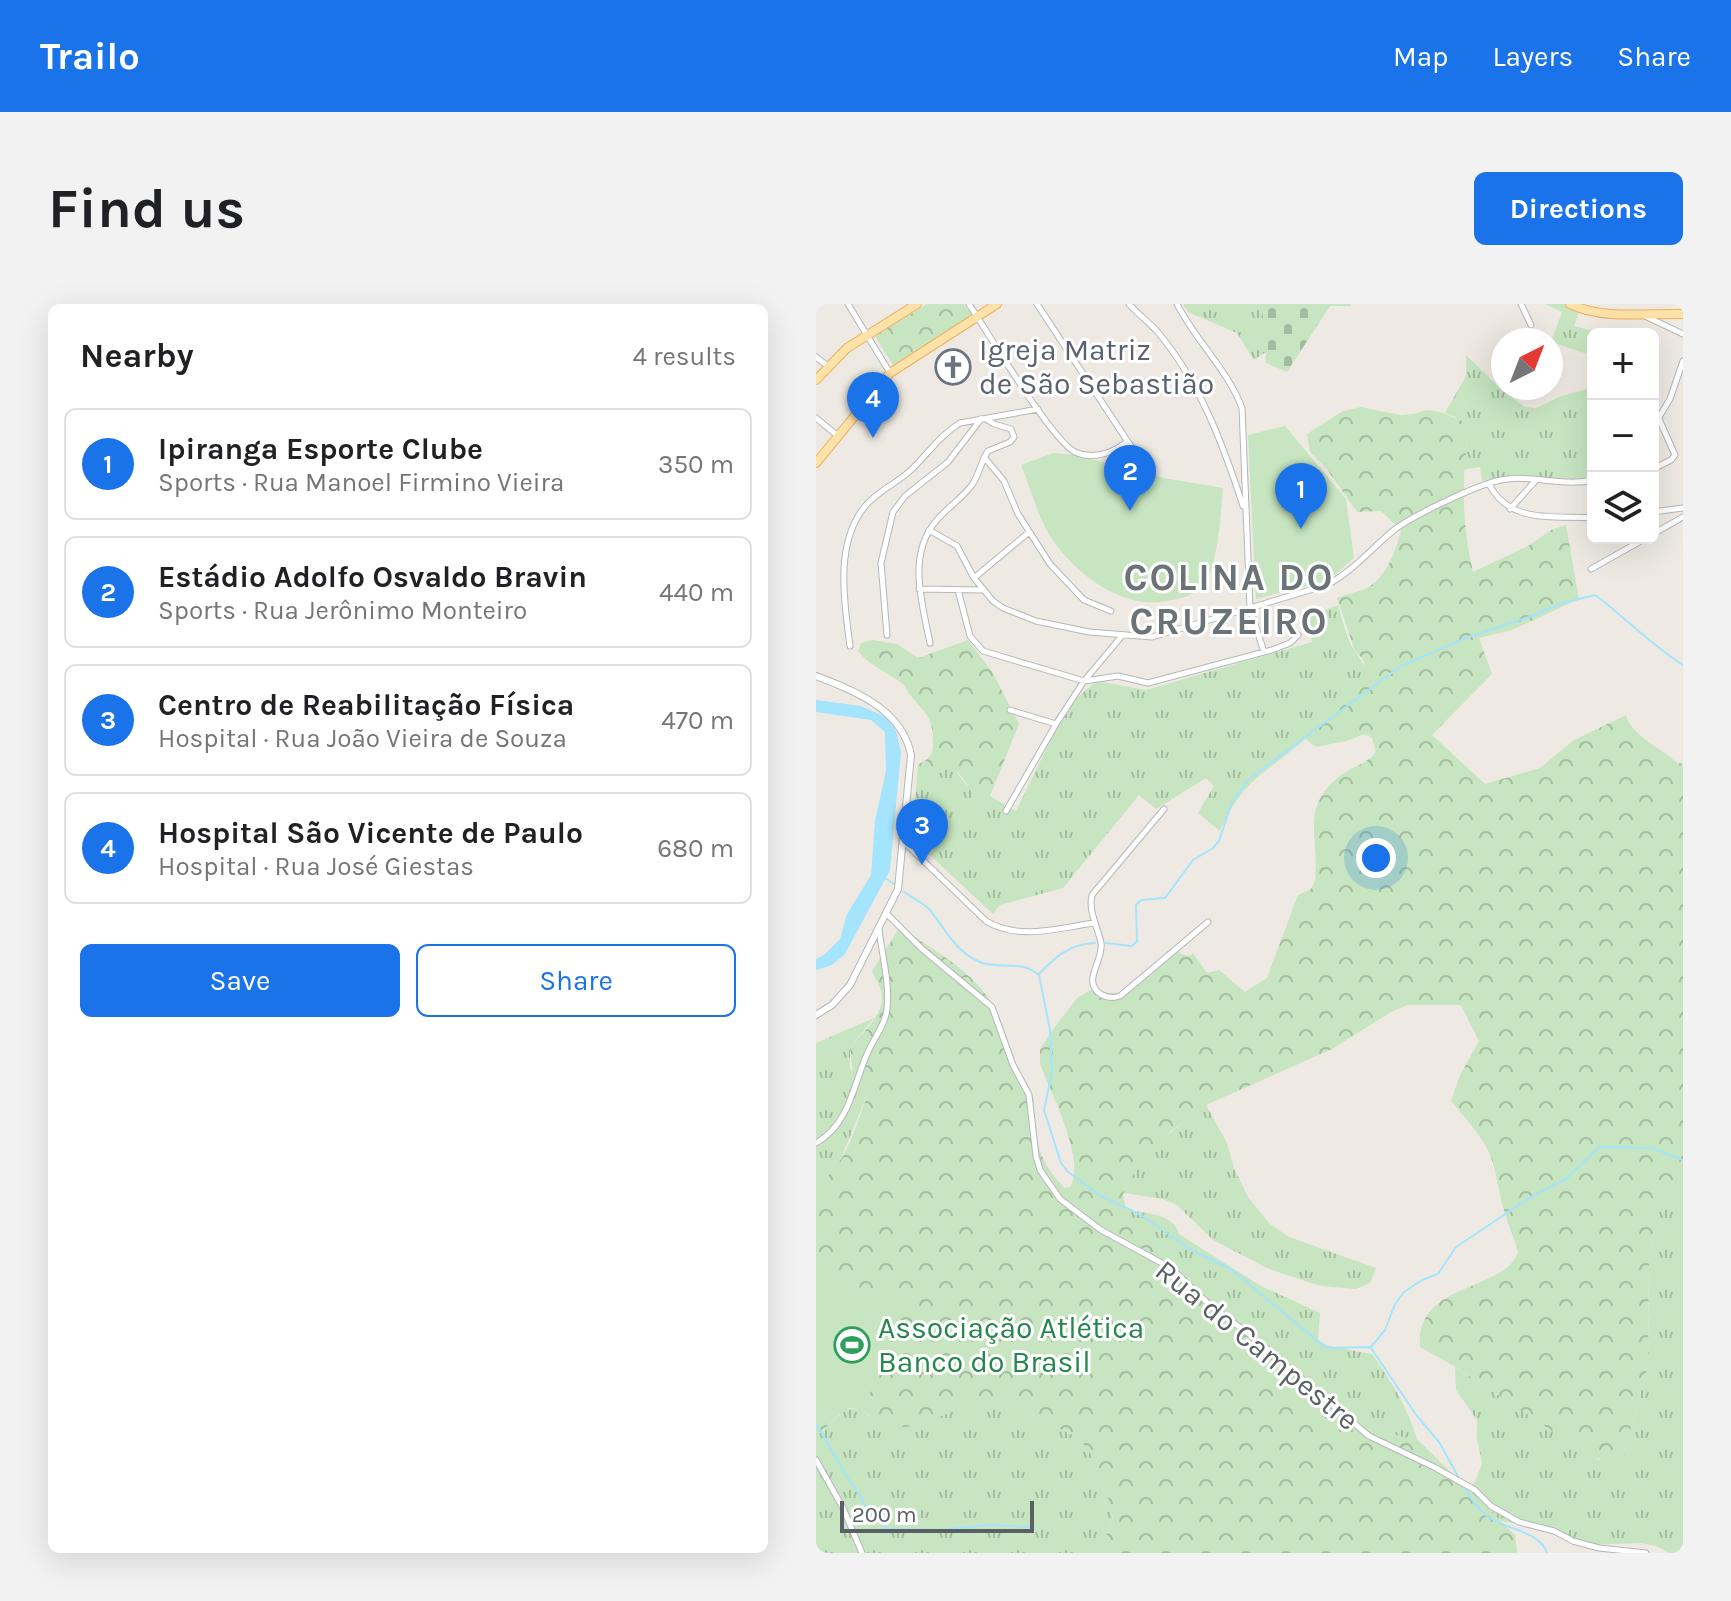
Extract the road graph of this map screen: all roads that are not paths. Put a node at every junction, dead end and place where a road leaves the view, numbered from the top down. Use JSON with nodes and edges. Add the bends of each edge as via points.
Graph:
{"nodes":[{"id":1,"x":848,"y":304,"type":"edge"},
{"id":2,"x":917,"y":304,"type":"edge"},
{"id":3,"x":969,"y":304,"type":"edge"},
{"id":4,"x":997,"y":304,"type":"edge"},
{"id":5,"x":1037,"y":304,"type":"edge"},
{"id":6,"x":1129,"y":304,"type":"edge"},
{"id":7,"x":1177,"y":304,"type":"edge"},
{"id":8,"x":1521,"y":304,"type":"edge"},
{"id":9,"x":1570,"y":304,"type":"edge"},
{"id":10,"x":1643,"y":314,"type":"junction"},
{"id":11,"x":1683,"y":314,"type":"edge"},
{"id":12,"x":978,"y":317,"type":"junction"},
{"id":13,"x":1531,"y":325,"type":"dead end"},
{"id":14,"x":867,"y":334,"type":"junction"},
{"id":15,"x":1683,"y":334,"type":"edge"},
{"id":16,"x":816,"y":357,"type":"edge"},
{"id":17,"x":1683,"y":361,"type":"edge"},
{"id":18,"x":828,"y":366,"type":"junction"},
{"id":19,"x":890,"y":373,"type":"junction"},
{"id":20,"x":816,"y":380,"type":"edge"},
{"id":21,"x":1038,"y":409,"type":"junction"},
{"id":22,"x":816,"y":418,"type":"edge"},
{"id":23,"x":1659,"y":418,"type":"joint"},
{"id":24,"x":983,"y":419,"type":"junction"},
{"id":25,"x":838,"y":436,"type":"junction"},
{"id":26,"x":1127,"y":442,"type":"junction"},
{"id":27,"x":984,"y":457,"type":"junction"},
{"id":28,"x":1140,"y":460,"type":"dead end"},
{"id":29,"x":816,"y":463,"type":"edge"},
{"id":30,"x":1659,"y":466,"type":"edge"},
{"id":31,"x":1537,"y":479,"type":"junction"},
{"id":32,"x":1587,"y":481,"type":"edge"},
{"id":33,"x":1489,"y":484,"type":"junction"},
{"id":34,"x":1683,"y":508,"type":"edge"},
{"id":35,"x":1510,"y":509,"type":"junction"},
{"id":36,"x":1659,"y":511,"type":"edge"},
{"id":37,"x":1246,"y":513,"type":"junction"},
{"id":38,"x":1683,"y":517,"type":"edge"},
{"id":39,"x":1587,"y":518,"type":"edge"},
{"id":40,"x":929,"y":530,"type":"junction"},
{"id":41,"x":1659,"y":531,"type":"edge"},
{"id":42,"x":1028,"y":533,"type":"junction"},
{"id":43,"x":1635,"y":544,"type":"edge"},
{"id":44,"x":1591,"y":569,"type":"dead end"},
{"id":45,"x":974,"y":578,"type":"junction"},
{"id":46,"x":919,"y":589,"type":"junction"},
{"id":47,"x":958,"y":590,"type":"junction"},
{"id":48,"x":984,"y":590,"type":"junction"},
{"id":49,"x":1250,"y":608,"type":"junction"},
{"id":50,"x":1111,"y":611,"type":"dead end"},
{"id":51,"x":887,"y":635,"type":"dead end"},
{"id":52,"x":1298,"y":635,"type":"dead end"},
{"id":53,"x":1122,"y":636,"type":"junction"},
{"id":54,"x":930,"y":643,"type":"dead end"},
{"id":55,"x":850,"y":646,"type":"dead end"},
{"id":56,"x":1264,"y":652,"type":"junction"},
{"id":57,"x":816,"y":676,"type":"edge"},
{"id":58,"x":1084,"y":681,"type":"junction"},
{"id":59,"x":1010,"y":710,"type":"dead end"},
{"id":60,"x":1056,"y":724,"type":"junction"},
{"id":61,"x":1164,"y":809,"type":"dead end"},
{"id":62,"x":1006,"y":811,"type":"dead end"},
{"id":63,"x":904,"y":842,"type":"junction"},
{"id":64,"x":887,"y":914,"type":"junction"},
{"id":65,"x":1208,"y":922,"type":"dead end"},
{"id":66,"x":1094,"y":923,"type":"junction"},
{"id":67,"x":879,"y":929,"type":"junction"},
{"id":68,"x":816,"y":1015,"type":"edge"},
{"id":69,"x":816,"y":1143,"type":"edge"},
{"id":70,"x":816,"y":1460,"type":"edge"},
{"id":71,"x":862,"y":1553,"type":"edge"},
{"id":72,"x":1646,"y":1553,"type":"edge"}],
"edges":[{"from":1,"to":14,"type":"street"},
{"from":2,"to":14,"type":"main road"},
{"from":3,"to":12,"type":"street"},
{"from":4,"to":12,"type":"main road"},
{"from":5,"to":26,"type":"street"},
{"from":6,"to":37,"type":"street","via":[[1155,329],[1192,382]]},
{"from":7,"to":37,"type":"street","via":[[1242,408]]},
{"from":8,"to":13,"type":"street"},
{"from":9,"to":10,"type":"main road"},
{"from":10,"to":11,"type":"main road"},
{"from":10,"to":15,"type":"street"},
{"from":12,"to":19,"type":"main road"},
{"from":12,"to":21,"type":"street"},
{"from":14,"to":18,"type":"main road"},
{"from":14,"to":19,"type":"street"},
{"from":16,"to":18,"type":"street"},
{"from":17,"to":23,"type":"street"},
{"from":18,"to":20,"type":"main road"},
{"from":19,"to":25,"type":"main road"},
{"from":21,"to":24,"type":"street"},
{"from":21,"to":26,"type":"street","via":[[1074,451],[1095,456]]},
{"from":22,"to":25,"type":"street"},
{"from":23,"to":30,"type":"street","via":[[1675,455]]},
{"from":24,"to":27,"type":"street","via":[[1015,435]]},
{"from":24,"to":51,"type":"street","via":[[948,462],[893,512],[881,563]]},
{"from":24,"to":55,"type":"street","via":[[954,426],[860,513],[844,572]]},
{"from":25,"to":29,"type":"main road"},
{"from":26,"to":28,"type":"street"},
{"from":27,"to":40,"type":"street","via":[[971,486]]},
{"from":27,"to":42,"type":"street","via":[[1004,481]]},
{"from":31,"to":32,"type":"street"},
{"from":31,"to":33,"type":"street"},
{"from":31,"to":35,"type":"street"},
{"from":33,"to":35,"type":"street"},
{"from":33,"to":49,"type":"street","via":[[1405,523],[1327,585]]},
{"from":34,"to":36,"type":"street"},
{"from":35,"to":39,"type":"street"},
{"from":37,"to":49,"type":"street"},
{"from":38,"to":41,"type":"street"},
{"from":40,"to":45,"type":"street","via":[[957,546]]},
{"from":40,"to":46,"type":"street","via":[[921,550]]},
{"from":42,"to":45,"type":"street"},
{"from":42,"to":50,"type":"street","via":[[1080,597]]},
{"from":43,"to":44,"type":"street"},
{"from":45,"to":48,"type":"street"},
{"from":46,"to":47,"type":"street"},
{"from":46,"to":54,"type":"street"},
{"from":47,"to":48,"type":"street"},
{"from":47,"to":58,"type":"street","via":[[970,636],[983,651]]},
{"from":48,"to":53,"type":"street","via":[[1003,608],[1036,621]]},
{"from":49,"to":53,"type":"street","via":[[1152,637]]},
{"from":49,"to":56,"type":"street"},
{"from":52,"to":56,"type":"street"},
{"from":53,"to":58,"type":"street"},
{"from":56,"to":58,"type":"street","via":[[1148,683],[1118,676]]},
{"from":57,"to":63,"type":"street","via":[[865,697],[905,736],[911,755]]},
{"from":58,"to":60,"type":"street"},
{"from":59,"to":60,"type":"street"},
{"from":60,"to":62,"type":"street"},
{"from":61,"to":66,"type":"street","via":[[1095,888]]},
{"from":63,"to":64,"type":"street","via":[[898,889]]},
{"from":63,"to":66,"type":"street","via":[[998,929],[1029,932]]},
{"from":64,"to":67,"type":"street"},
{"from":64,"to":72,"type":"street","name":"Rua do Campestre","via":[[996,1014],[1029,1095],[1040,1170],[1060,1199],[1101,1230],[1171,1268],[1355,1427],[1466,1485],[1504,1516],[1599,1548]]},
{"from":65,"to":66,"type":"street","via":[[1114,998],[1098,992],[1092,981],[1102,949]]},
{"from":67,"to":68,"type":"street","via":[[850,985]]},
{"from":67,"to":69,"type":"street","via":[[888,1000],[885,1020],[842,1117]]},
{"from":70,"to":71,"type":"street"}]}
